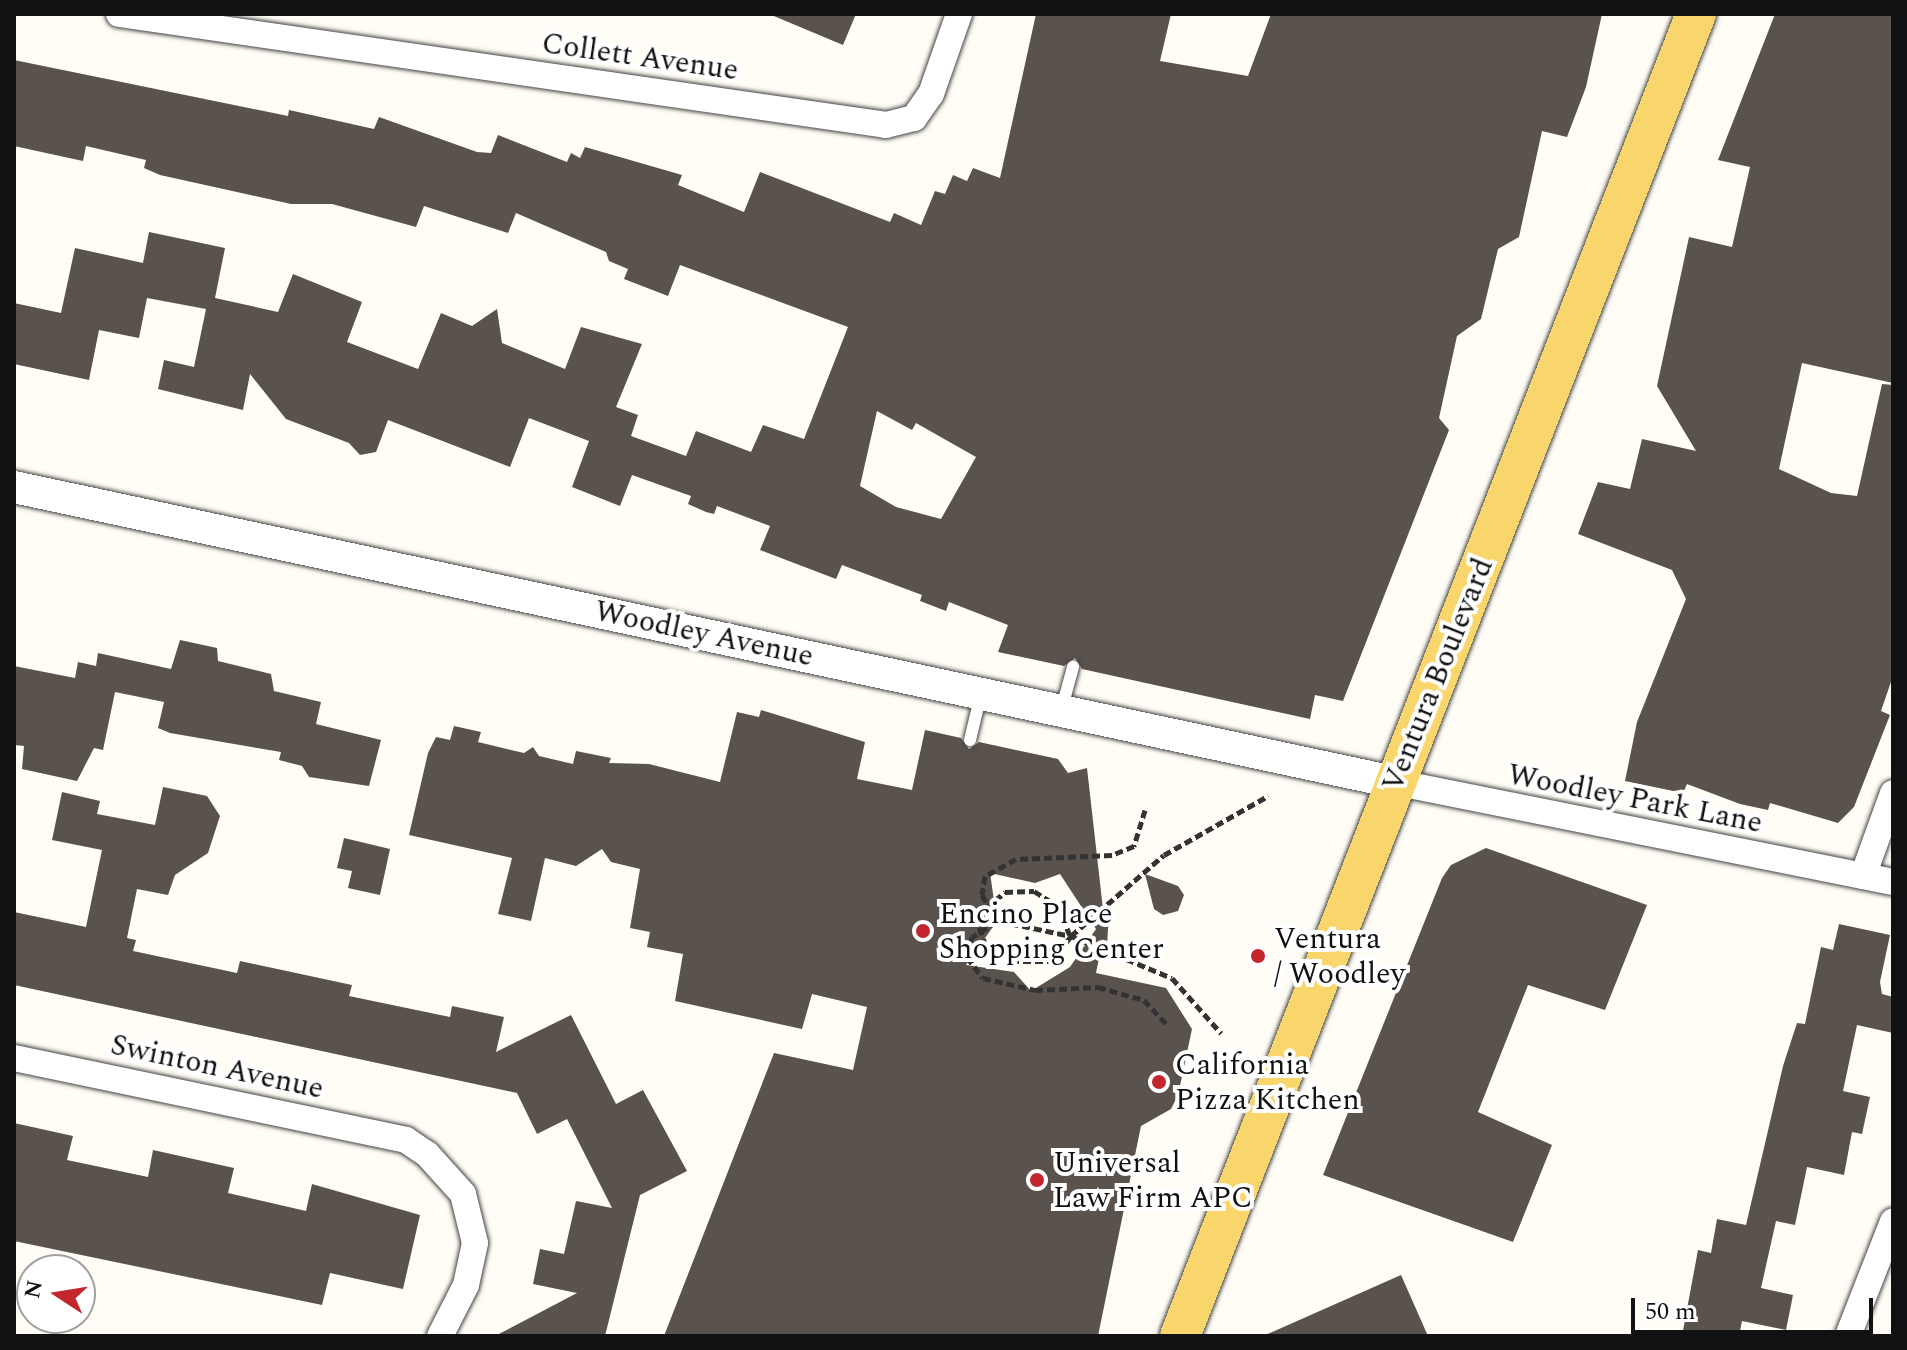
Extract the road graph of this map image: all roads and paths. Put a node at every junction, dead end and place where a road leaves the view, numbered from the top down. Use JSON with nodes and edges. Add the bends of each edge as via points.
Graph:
{"nodes":[{"id":1,"x":119,"y":14,"type":"edge"},
{"id":2,"x":959,"y":14,"type":"edge"},
{"id":3,"x":1696,"y":14,"type":"edge"},
{"id":4,"x":14,"y":487,"type":"edge"},
{"id":5,"x":1073,"y":667,"type":"dead end"},
{"id":6,"x":981,"y":694,"type":"junction"},
{"id":7,"x":1061,"y":711,"type":"junction"},
{"id":8,"x":970,"y":740,"type":"dead end"},
{"id":9,"x":1394,"y":782,"type":"junction"},
{"id":10,"x":1893,"y":793,"type":"edge"},
{"id":11,"x":1268,"y":796,"type":"dead end"},
{"id":12,"x":1145,"y":810,"type":"dead end"},
{"id":13,"x":1863,"y":876,"type":"junction"},
{"id":14,"x":1893,"y":882,"type":"edge"},
{"id":15,"x":975,"y":916,"type":"junction"},
{"id":16,"x":997,"y":921,"type":"junction"},
{"id":17,"x":1071,"y":936,"type":"junction"},
{"id":18,"x":1166,"y":1024,"type":"dead end"},
{"id":19,"x":1221,"y":1033,"type":"dead end"},
{"id":20,"x":14,"y":1058,"type":"edge"},
{"id":21,"x":1893,"y":1221,"type":"edge"},
{"id":22,"x":440,"y":1336,"type":"edge"},
{"id":23,"x":1180,"y":1336,"type":"edge"},
{"id":24,"x":1848,"y":1336,"type":"edge"}],
"edges":[{"from":1,"to":2,"type":"street","name":"Collett Avenue","via":[[886,125],[914,118],[931,94]]},
{"from":3,"to":9,"type":"main road","name":"Ventura Boulevard"},
{"from":4,"to":6,"type":"street","name":"Woodley Avenue"},
{"from":5,"to":7,"type":"lane"},
{"from":6,"to":7,"type":"street","name":"Woodley Avenue"},
{"from":6,"to":8,"type":"lane"},
{"from":7,"to":9,"type":"street","name":"Woodley Avenue"},
{"from":9,"to":13,"type":"street","name":"Woodley Park Lane"},
{"from":9,"to":23,"type":"main road","name":"Ventura Boulevard"},
{"from":10,"to":13,"type":"street"},
{"from":11,"to":17,"type":"path","via":[[1164,855]]},
{"from":12,"to":16,"type":"path","bridge":true,"via":[[1134,846],[1112,855],[1016,859],[985,876],[982,895]]},
{"from":13,"to":14,"type":"street","name":"Woodley Park Lane"},
{"from":15,"to":16,"type":"path"},
{"from":15,"to":17,"type":"path","via":[[1005,892],[1034,891],[1058,906]]},
{"from":15,"to":17,"type":"path","via":[[986,946],[1011,961],[1051,961]]},
{"from":16,"to":17,"type":"path"},
{"from":16,"to":18,"type":"path","bridge":true,"via":[[972,937],[967,957],[983,978],[1035,990],[1098,987],[1144,1000]]},
{"from":17,"to":19,"type":"path","via":[[1172,978]]},
{"from":20,"to":22,"type":"street","name":"Swinton Avenue","via":[[406,1140],[463,1194],[475,1243],[466,1285]]},
{"from":21,"to":24,"type":"street"}]}
